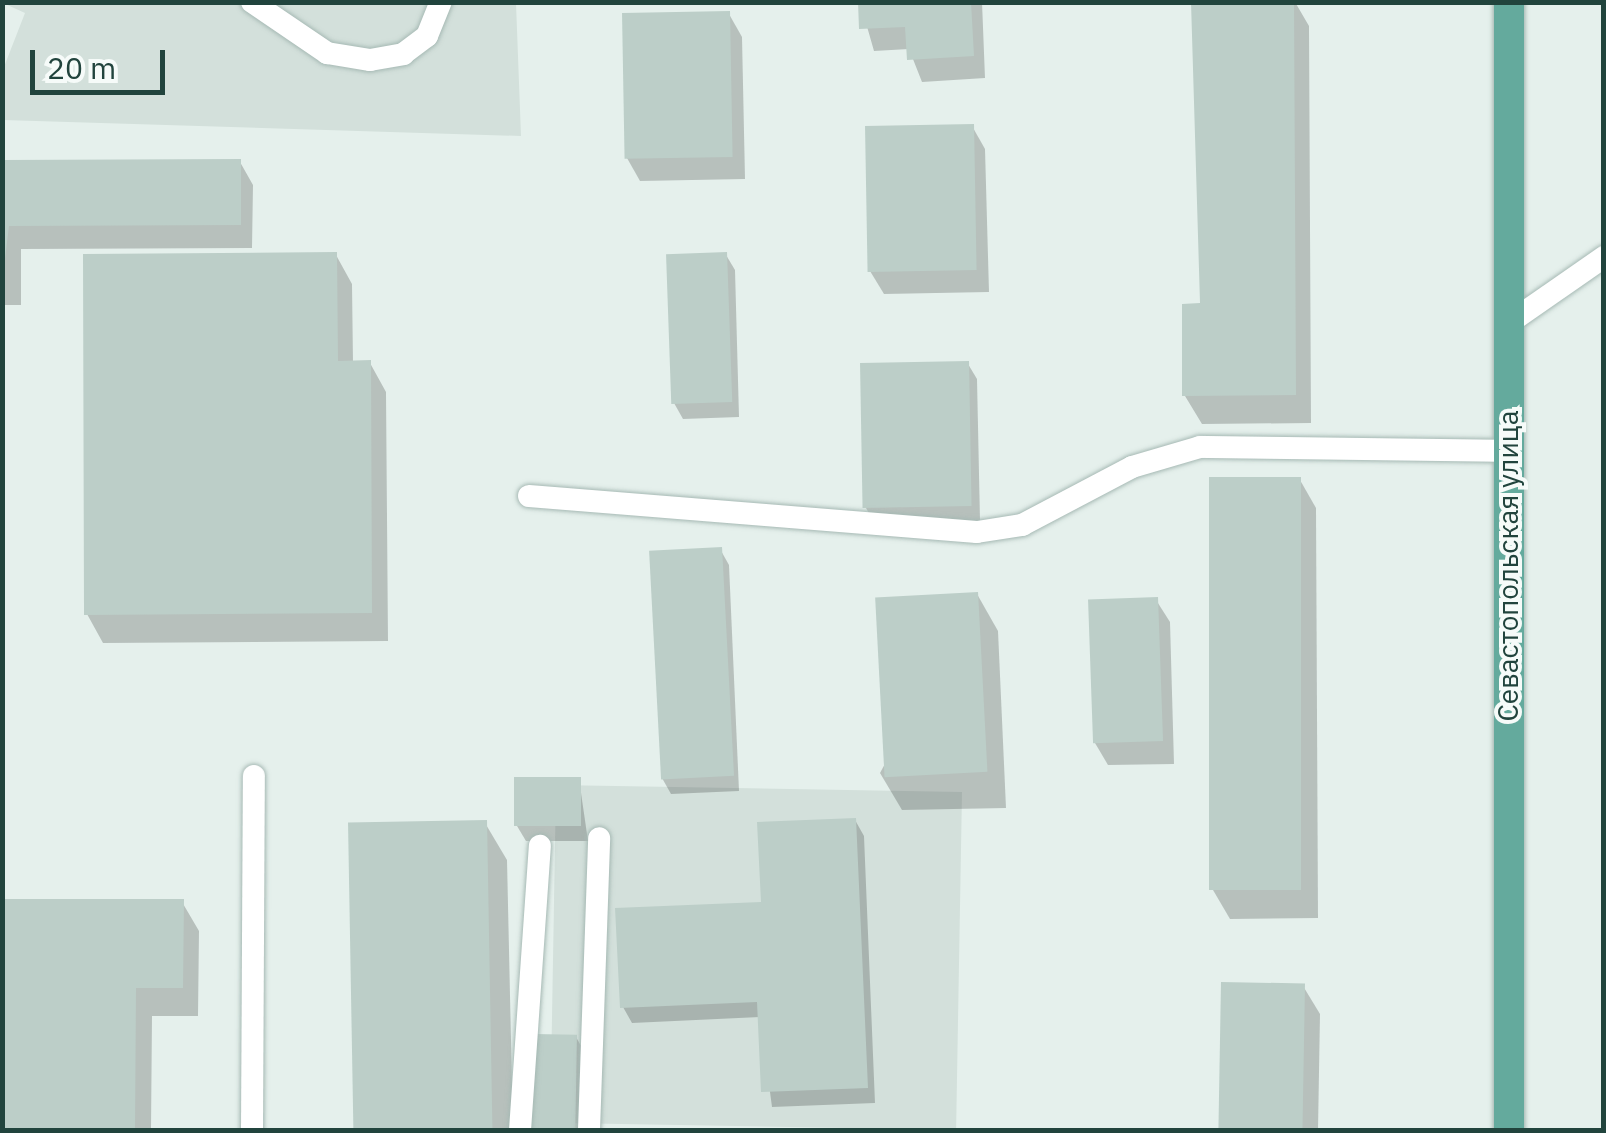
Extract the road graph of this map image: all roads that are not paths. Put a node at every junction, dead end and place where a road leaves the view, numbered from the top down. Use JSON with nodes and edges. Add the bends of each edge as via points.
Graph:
{"nodes":[{"id":1,"x":252,"y":2,"type":"edge"},
{"id":2,"x":441,"y":2,"type":"edge"},
{"id":3,"x":1509,"y":2,"type":"edge"},
{"id":4,"x":1604,"y":257,"type":"edge"},
{"id":5,"x":1510,"y":323,"type":"junction"},
{"id":6,"x":1507,"y":451,"type":"junction"},
{"id":7,"x":529,"y":496,"type":"dead end"},
{"id":8,"x":254,"y":776,"type":"dead end"},
{"id":9,"x":598,"y":838,"type":"dead end"},
{"id":10,"x":540,"y":846,"type":"dead end"},
{"id":11,"x":252,"y":1130,"type":"edge"},
{"id":12,"x":520,"y":1130,"type":"edge"},
{"id":13,"x":589,"y":1130,"type":"edge"},
{"id":14,"x":1509,"y":1130,"type":"edge"}],
"edges":[{"from":1,"to":2,"type":"lane","via":[[328,54],[370,60],[403,54],[427,36]]},
{"from":3,"to":5,"type":"main road","name":"Севастопольская улица"},
{"from":4,"to":5,"type":"lane"},
{"from":5,"to":6,"type":"main road","name":"Севастопольская улица"},
{"from":6,"to":7,"type":"lane","via":[[1200,447],[1132,467],[1022,525],[976,532]]},
{"from":6,"to":14,"type":"main road","name":"Севастопольская улица"},
{"from":8,"to":11,"type":"lane"},
{"from":9,"to":13,"type":"lane"},
{"from":10,"to":12,"type":"lane"}]}
